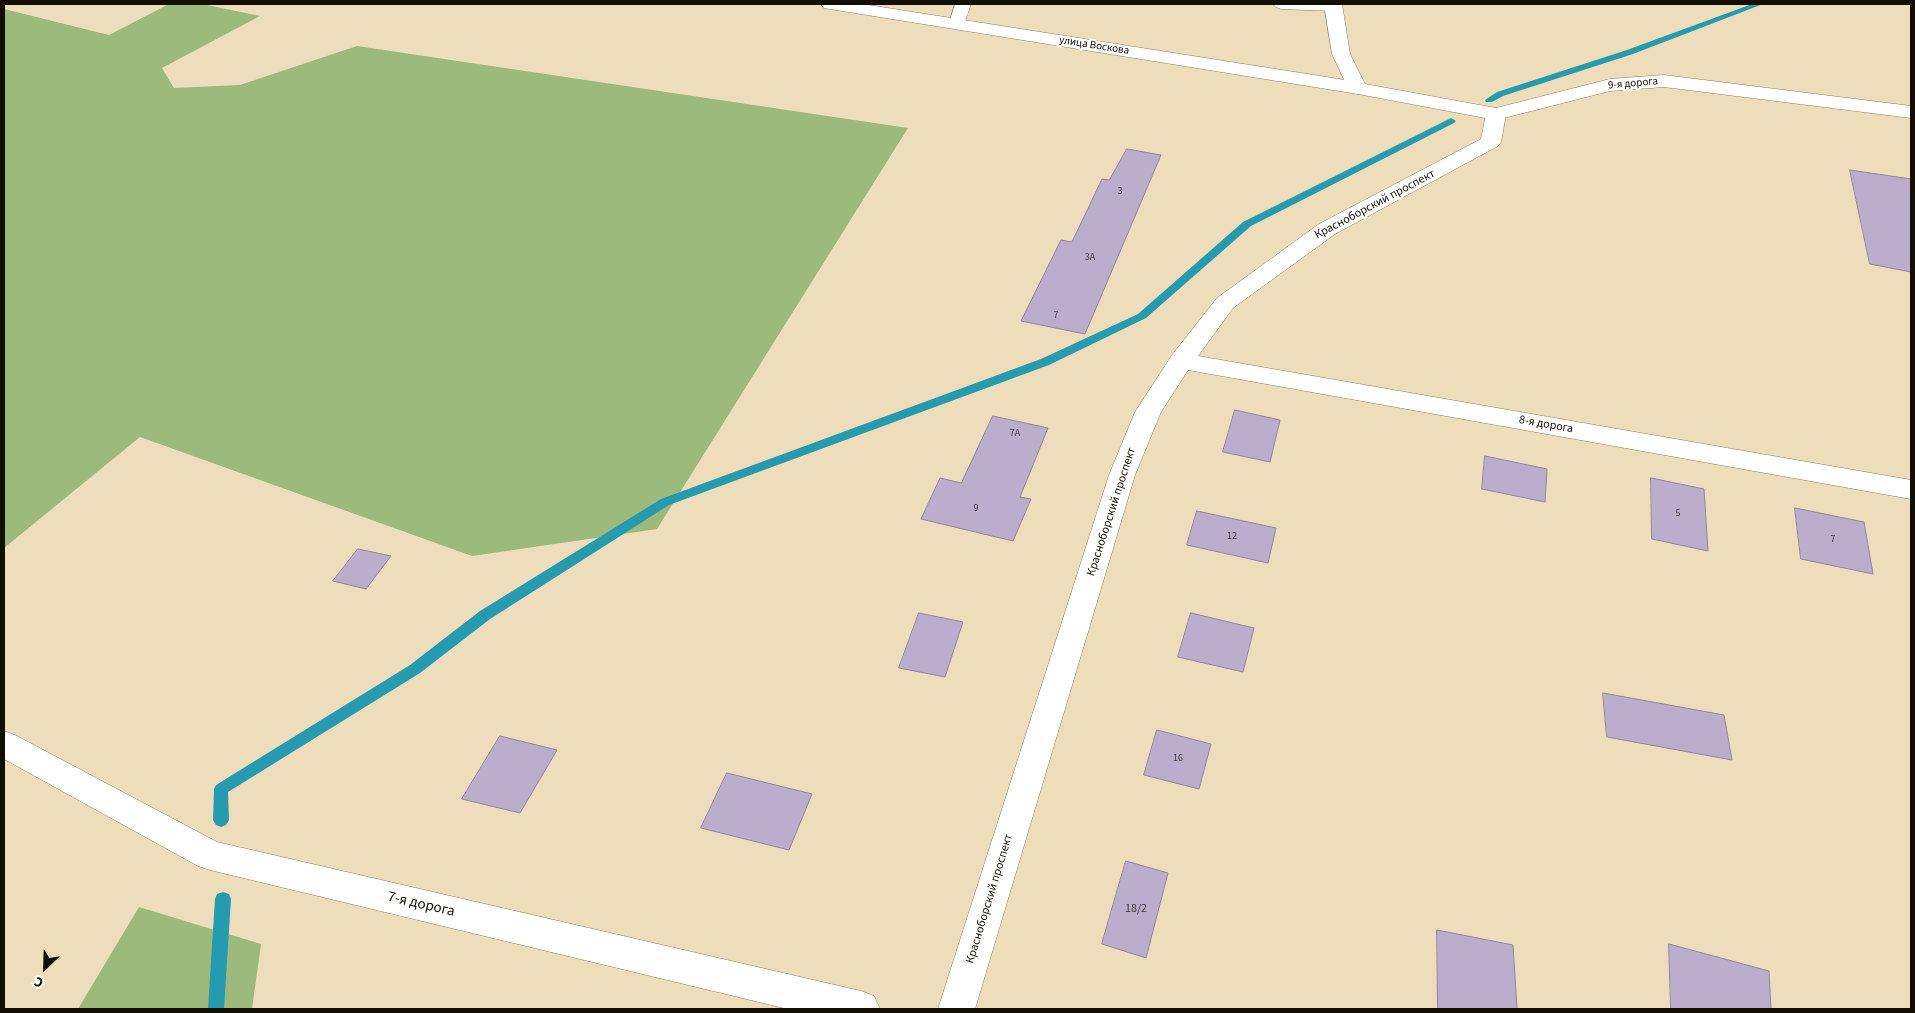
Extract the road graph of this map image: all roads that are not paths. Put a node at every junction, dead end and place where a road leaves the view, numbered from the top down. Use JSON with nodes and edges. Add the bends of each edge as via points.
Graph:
{"nodes":[{"id":1,"x":830,"y":4,"type":"edge"},
{"id":2,"x":963,"y":4,"type":"edge"},
{"id":3,"x":1281,"y":4,"type":"edge"},
{"id":4,"x":1333,"y":5,"type":"edge"},
{"id":5,"x":957,"y":24,"type":"junction"},
{"id":6,"x":1358,"y":88,"type":"junction"},
{"id":7,"x":1911,"y":112,"type":"edge"},
{"id":8,"x":1496,"y":114,"type":"junction"},
{"id":9,"x":1181,"y":361,"type":"junction"},
{"id":10,"x":1911,"y":490,"type":"edge"},
{"id":11,"x":4,"y":744,"type":"edge"},
{"id":12,"x":861,"y":1009,"type":"edge"},
{"id":13,"x":956,"y":1009,"type":"edge"}],
"edges":[{"from":1,"to":5,"type":"street","name":"улица Воскова"},
{"from":2,"to":5,"type":"lane"},
{"from":3,"to":4,"type":"lane"},
{"from":4,"to":6,"type":"street","via":[[1344,63]]},
{"from":5,"to":6,"type":"street","name":"улица Воскова"},
{"from":6,"to":8,"type":"street","name":"9-я дорога"},
{"from":7,"to":8,"type":"street","name":"9-я дорога","via":[[1664,81],[1610,85]]},
{"from":8,"to":9,"type":"street","name":"Красноборский проспект","via":[[1492,142],[1326,229],[1225,303]]},
{"from":9,"to":10,"type":"street","name":"8-я дорога"},
{"from":9,"to":13,"type":"street","name":"Красноборский проспект","via":[[1148,412],[1122,475]]},
{"from":11,"to":12,"type":"street","name":"7-я дорога","via":[[210,856]]}]}
